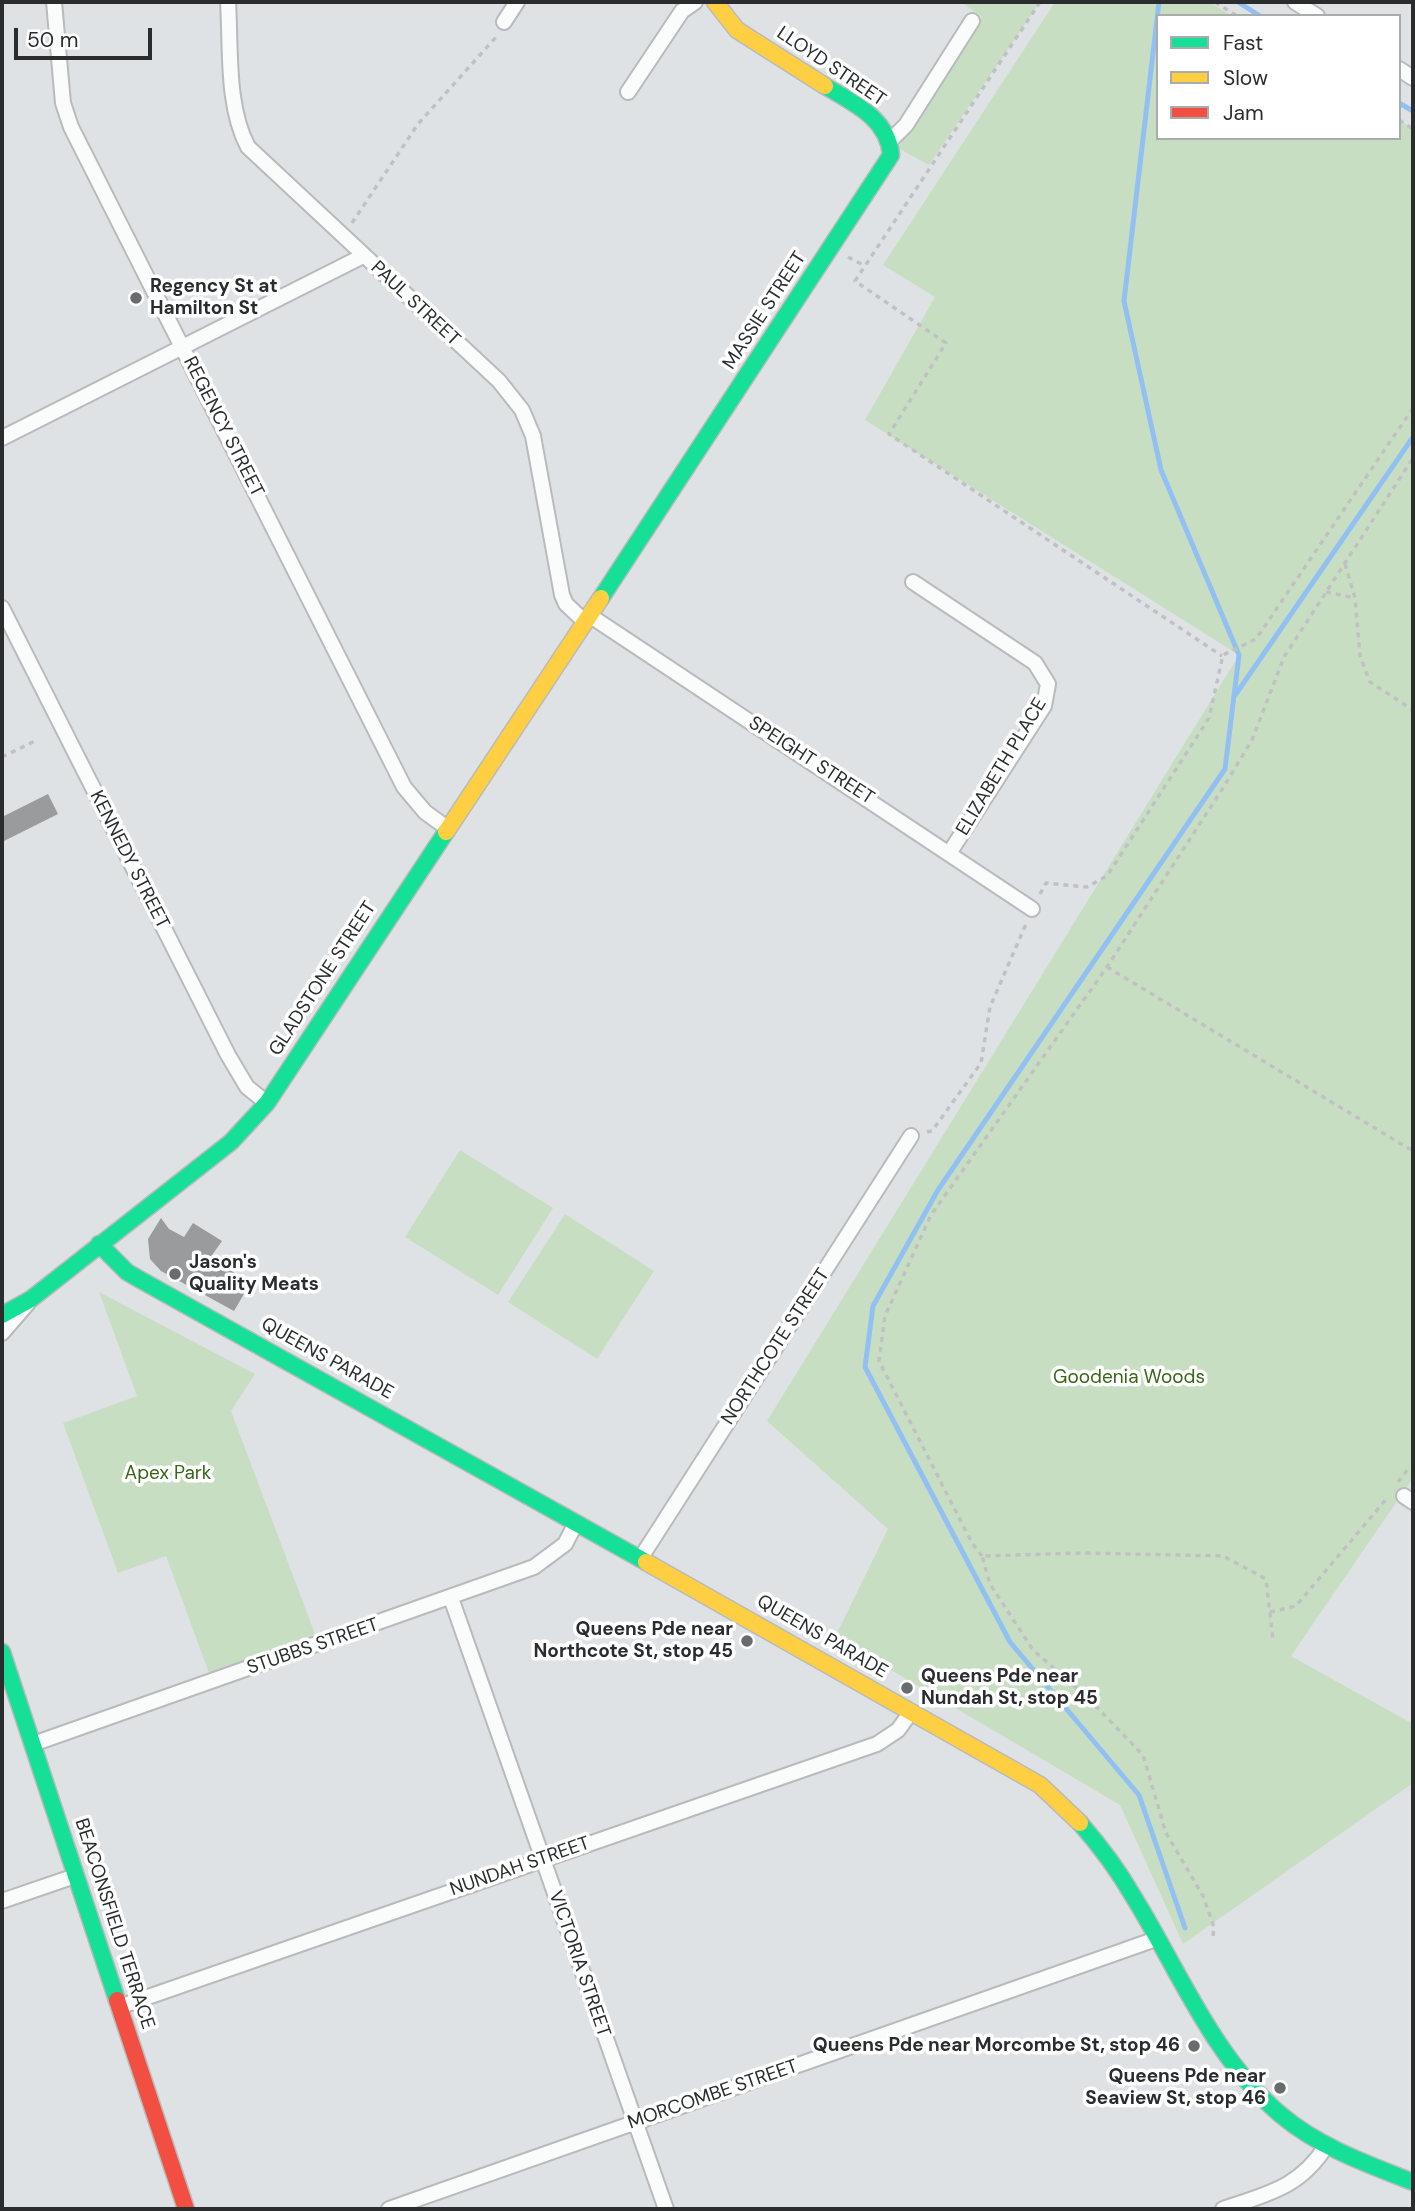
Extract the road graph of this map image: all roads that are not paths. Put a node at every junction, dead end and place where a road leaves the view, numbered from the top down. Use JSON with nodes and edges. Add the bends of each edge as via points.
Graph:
{"nodes":[{"id":1,"x":54,"y":2,"type":"edge"},
{"id":2,"x":228,"y":2,"type":"edge"},
{"id":3,"x":517,"y":2,"type":"edge"},
{"id":4,"x":695,"y":2,"type":"edge"},
{"id":5,"x":715,"y":2,"type":"edge"},
{"id":6,"x":1295,"y":2,"type":"edge"},
{"id":7,"x":1314,"y":14,"type":"edge"},
{"id":8,"x":972,"y":21,"type":"dead end"},
{"id":9,"x":504,"y":22,"type":"road end"},
{"id":10,"x":628,"y":92,"type":"dead end"},
{"id":11,"x":890,"y":141,"type":"junction"},
{"id":12,"x":363,"y":256,"type":"junction"},
{"id":13,"x":181,"y":346,"type":"junction"},
{"id":14,"x":2,"y":438,"type":"edge"},
{"id":15,"x":913,"y":582,"type":"dead end"},
{"id":16,"x":2,"y":608,"type":"edge"},
{"id":17,"x":587,"y":619,"type":"junction"},
{"id":18,"x":7,"y":631,"type":"edge"},
{"id":19,"x":447,"y":828,"type":"junction"},
{"id":20,"x":950,"y":852,"type":"junction"},
{"id":21,"x":1032,"y":909,"type":"road end"},
{"id":22,"x":267,"y":1103,"type":"junction"},
{"id":23,"x":911,"y":1136,"type":"road end"},
{"id":24,"x":99,"y":1244,"type":"junction"},
{"id":25,"x":31,"y":1299,"type":"junction"},
{"id":26,"x":2,"y":1315,"type":"edge"},
{"id":27,"x":2,"y":1334,"type":"edge"},
{"id":28,"x":576,"y":1523,"type":"junction"},
{"id":29,"x":640,"y":1559,"type":"junction"},
{"id":30,"x":452,"y":1598,"type":"junction"},
{"id":31,"x":2,"y":1652,"type":"edge"},
{"id":32,"x":911,"y":1712,"type":"junction"},
{"id":33,"x":33,"y":1744,"type":"junction"},
{"id":34,"x":542,"y":1859,"type":"junction"},
{"id":35,"x":75,"y":1877,"type":"junction"},
{"id":36,"x":2,"y":1901,"type":"edge"},
{"id":37,"x":1156,"y":1939,"type":"junction"},
{"id":38,"x":119,"y":2007,"type":"junction"},
{"id":39,"x":635,"y":2123,"type":"junction"},
{"id":40,"x":1326,"y":2146,"type":"junction"},
{"id":41,"x":1413,"y":2182,"type":"edge"},
{"id":42,"x":186,"y":2209,"type":"edge"},
{"id":43,"x":389,"y":2209,"type":"edge"},
{"id":44,"x":666,"y":2209,"type":"edge"},
{"id":45,"x":1223,"y":2209,"type":"edge"}],
"edges":[{"from":1,"to":13,"type":"street","name":"REGENCY STREET","via":[[63,103],[71,127]]},
{"from":2,"to":12,"type":"street","name":"PAUL STREET","via":[[240,133],[263,163]]},
{"from":3,"to":9,"type":"street"},
{"from":4,"to":10,"type":"street","via":[[682,11]]},
{"from":5,"to":11,"type":"street","name":"LLOYD STREET","via":[[737,30],[874,117]]},
{"from":6,"to":7,"type":"street"},
{"from":8,"to":11,"type":"street","name":"MASSIE STREET","via":[[906,125]]},
{"from":11,"to":17,"type":"street","name":"MASSIE STREET","via":[[886,166]]},
{"from":12,"to":13,"type":"street"},
{"from":12,"to":17,"type":"street","name":"PAUL STREET","via":[[499,381],[522,410],[540,461],[562,594],[566,604]]},
{"from":13,"to":14,"type":"street"},
{"from":13,"to":19,"type":"street","name":"REGENCY STREET","via":[[404,787],[425,812]]},
{"from":15,"to":20,"type":"street","name":"ELIZABETH PLACE","via":[[1035,663],[1048,684],[1044,706]]},
{"from":16,"to":18,"type":"street","name":"KENNEDY STREET"},
{"from":17,"to":19,"type":"street","name":"GLADSTONE STREET"},
{"from":17,"to":20,"type":"street","name":"SPEIGHT STREET"},
{"from":18,"to":22,"type":"street","name":"KENNEDY STREET","via":[[228,1055],[247,1087]]},
{"from":19,"to":22,"type":"street","name":"GLADSTONE STREET"},
{"from":20,"to":21,"type":"street","name":"SPEIGHT STREET"},
{"from":22,"to":24,"type":"street","name":"GLADSTONE STREET","via":[[231,1142]]},
{"from":23,"to":29,"type":"street","name":"NORTHCOTE STREET"},
{"from":24,"to":25,"type":"street","name":"GLADSTONE STREET"},
{"from":24,"to":28,"type":"street","name":"QUEENS PARADE","via":[[127,1272]]},
{"from":25,"to":26,"type":"street","name":"GLADSTONE STREET"},
{"from":25,"to":27,"type":"street","name":"GLADSTONE STREET"},
{"from":28,"to":29,"type":"street","name":"QUEENS PARADE"},
{"from":28,"to":30,"type":"street","name":"STUBBS STREET","via":[[555,1553],[534,1567]]},
{"from":29,"to":32,"type":"street","name":"QUEENS PARADE"},
{"from":30,"to":33,"type":"street","name":"STUBBS STREET"},
{"from":30,"to":34,"type":"street","name":"VICTORIA STREET"},
{"from":31,"to":33,"type":"street","name":"BEACONSFIELD TERRACE"},
{"from":32,"to":34,"type":"street","name":"NUNDAH STREET","via":[[898,1730],[877,1744]]},
{"from":32,"to":37,"type":"street","name":"QUEENS PARADE","via":[[999,1760],[1066,1805],[1105,1851]]},
{"from":33,"to":35,"type":"street","name":"BEACONSFIELD TERRACE"},
{"from":34,"to":38,"type":"street","name":"NUNDAH STREET"},
{"from":34,"to":39,"type":"street","name":"VICTORIA STREET"},
{"from":35,"to":36,"type":"street"},
{"from":35,"to":38,"type":"street","name":"BEACONSFIELD TERRACE"},
{"from":37,"to":39,"type":"street","name":"MORCOMBE STREET"},
{"from":37,"to":40,"type":"street","name":"QUEENS PARADE","via":[[1212,2036],[1240,2072],[1266,2102]]},
{"from":38,"to":42,"type":"street","name":"BEACONSFIELD TERRACE"},
{"from":39,"to":43,"type":"street","name":"MORCOMBE STREET"},
{"from":39,"to":44,"type":"street","name":"VICTORIA STREET"},
{"from":40,"to":41,"type":"street","name":"QUEENS PARADE"},
{"from":40,"to":45,"type":"street","via":[[1295,2182]]}]}
